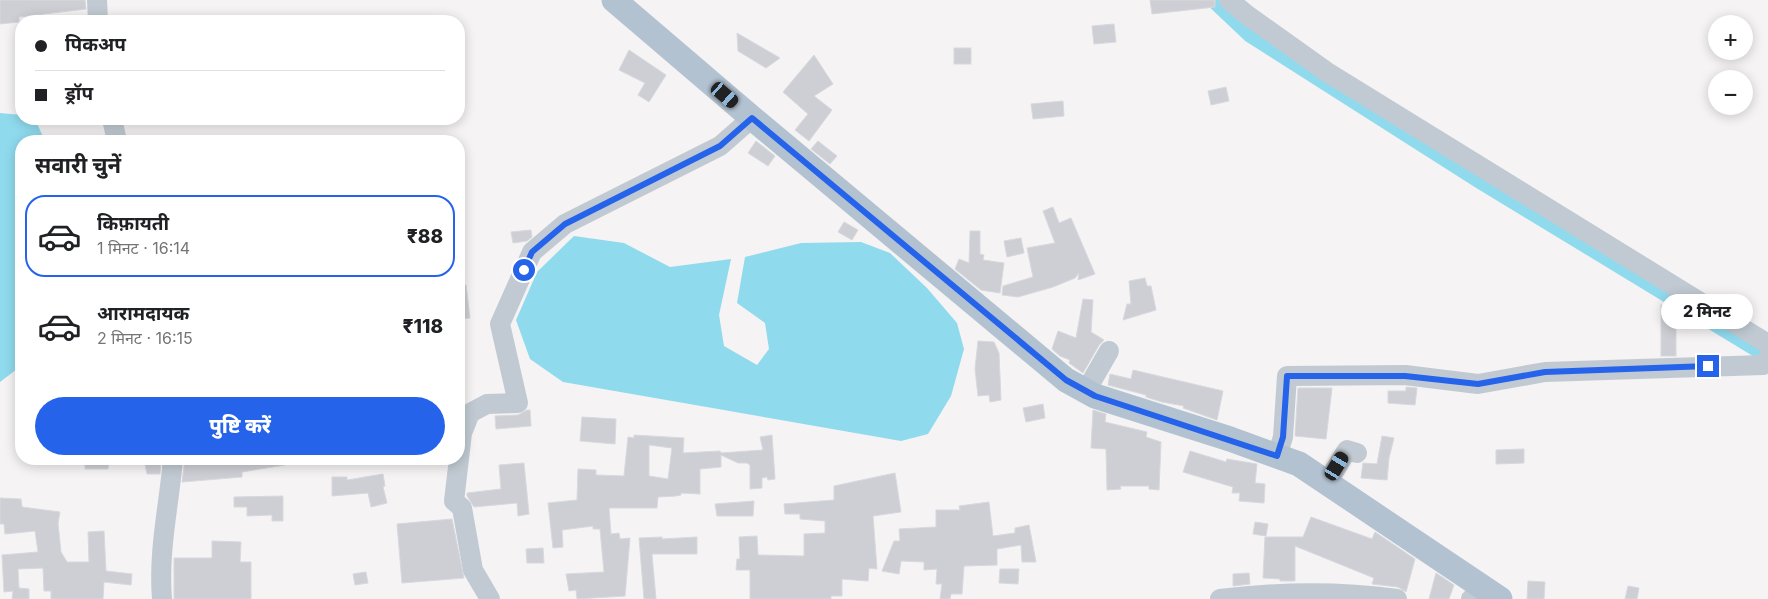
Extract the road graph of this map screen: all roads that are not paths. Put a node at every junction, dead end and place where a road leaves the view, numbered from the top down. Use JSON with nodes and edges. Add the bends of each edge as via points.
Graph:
{"nodes":[{"id":1,"x":97,"y":0,"type":"edge"},
{"id":2,"x":614,"y":0,"type":"edge"},
{"id":3,"x":1230,"y":0,"type":"edge"},
{"id":4,"x":98,"y":15,"type":"edge"},
{"id":5,"x":752,"y":118,"type":"junction"},
{"id":6,"x":1768,"y":344,"type":"edge"},
{"id":7,"x":1109,"y":351,"type":"dead end"},
{"id":8,"x":1768,"y":359,"type":"edge"},
{"id":9,"x":1086,"y":391,"type":"junction"},
{"id":10,"x":465,"y":426,"type":"edge"},
{"id":11,"x":1357,"y":453,"type":"dead end"},
{"id":12,"x":1277,"y":456,"type":"junction"},
{"id":13,"x":172,"y":465,"type":"edge"},
{"id":14,"x":458,"y":465,"type":"edge"},
{"id":15,"x":1327,"y":483,"type":"junction"},
{"id":16,"x":1485,"y":596,"type":"edge"},
{"id":17,"x":162,"y":599,"type":"edge"},
{"id":18,"x":490,"y":599,"type":"edge"},
{"id":19,"x":1220,"y":599,"type":"edge"},
{"id":20,"x":1397,"y":599,"type":"edge"}],
"edges":[{"from":1,"to":4,"type":"street"},
{"from":2,"to":5,"type":"main road"},
{"from":3,"to":6,"type":"street","via":[[1328,72]]},
{"from":5,"to":9,"type":"main road","via":[[1066,380]]},
{"from":5,"to":10,"type":"street","via":[[720,146],[565,224],[532,252],[500,324],[518,403],[487,404],[470,413]]},
{"from":7,"to":9,"type":"street"},
{"from":8,"to":12,"type":"street","via":[[1763,365],[1545,372],[1478,384],[1405,376],[1287,376],[1283,437]]},
{"from":9,"to":12,"type":"main road"},
{"from":11,"to":15,"type":"street","via":[[1347,450]]},
{"from":12,"to":15,"type":"main road","via":[[1299,464]]},
{"from":13,"to":17,"type":"street","via":[[167,518],[162,534]]},
{"from":14,"to":18,"type":"street","via":[[454,501],[462,508],[473,570]]},
{"from":15,"to":16,"type":"main road"},
{"from":19,"to":20,"type":"street","via":[[1314,594]]}]}
